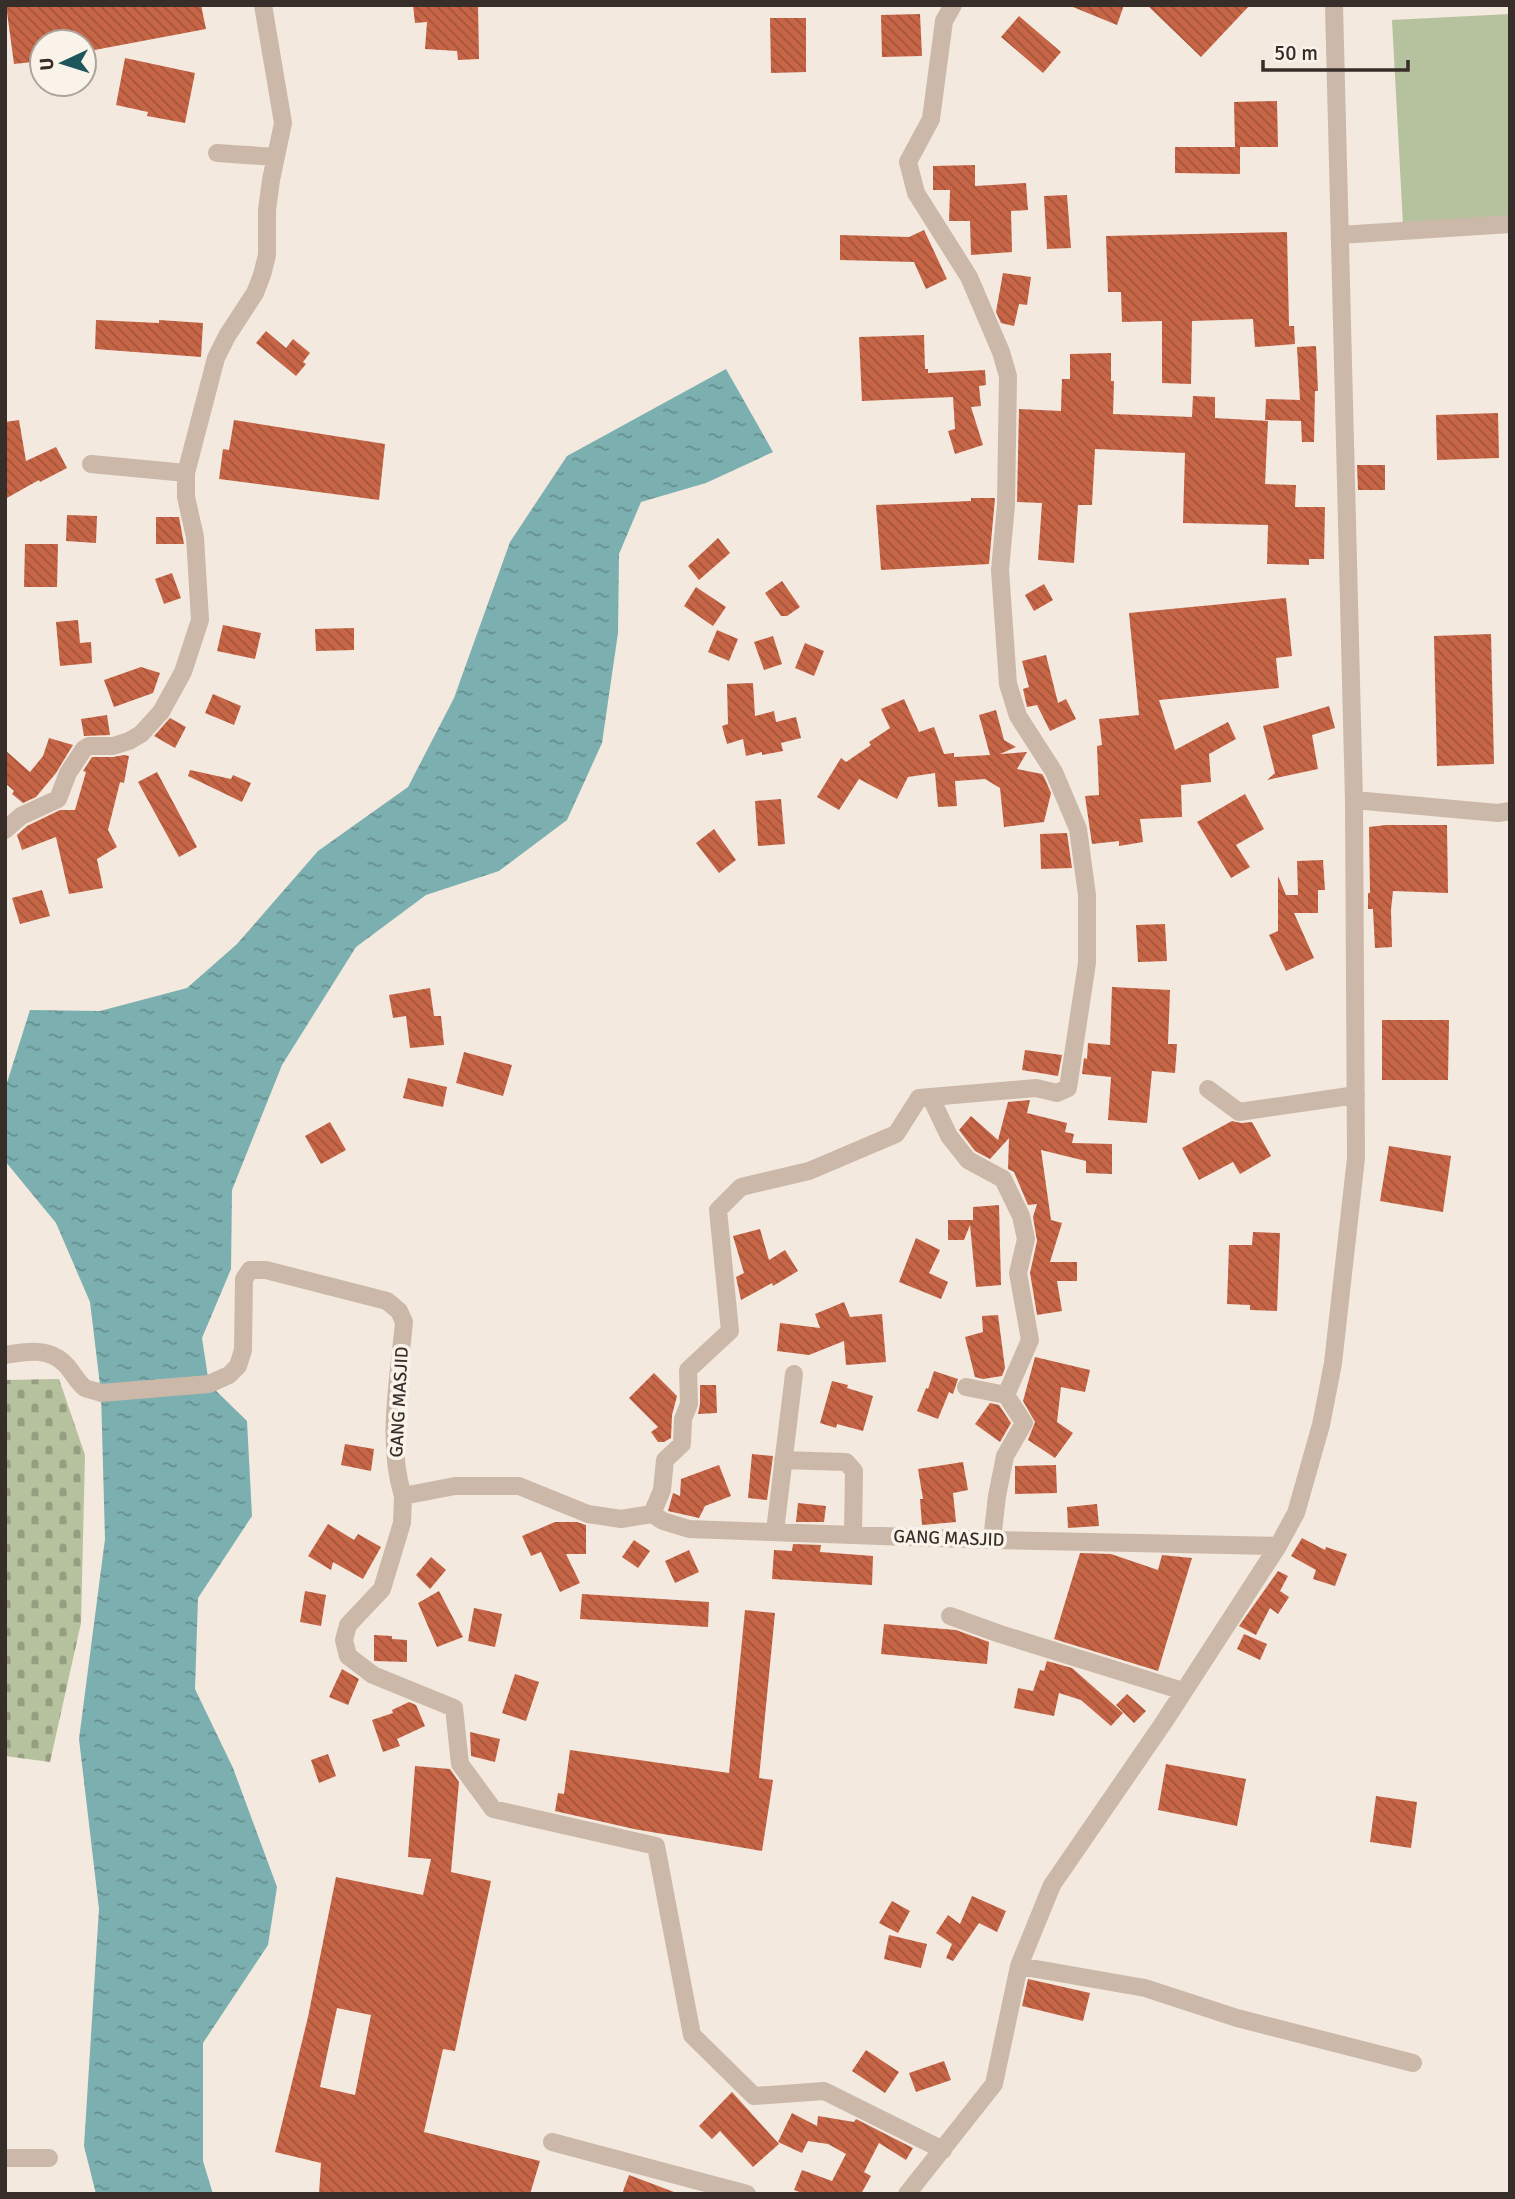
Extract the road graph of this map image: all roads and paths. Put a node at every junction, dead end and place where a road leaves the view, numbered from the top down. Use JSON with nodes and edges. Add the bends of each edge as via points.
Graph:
{"nodes":[{"id":1,"x":263,"y":5,"type":"edge"},
{"id":2,"x":953,"y":5,"type":"edge"},
{"id":3,"x":1334,"y":5,"type":"edge"},
{"id":4,"x":217,"y":153,"type":"dead end"},
{"id":5,"x":276,"y":157,"type":"junction"},
{"id":6,"x":1510,"y":224,"type":"edge"},
{"id":7,"x":1340,"y":235,"type":"junction"},
{"id":8,"x":91,"y":464,"type":"dead end"},
{"id":9,"x":186,"y":473,"type":"junction"},
{"id":10,"x":1354,"y":800,"type":"junction"},
{"id":11,"x":1510,"y":811,"type":"edge"},
{"id":12,"x":5,"y":830,"type":"edge"},
{"id":13,"x":1208,"y":1089,"type":"dead end"},
{"id":14,"x":1356,"y":1095,"type":"junction"},
{"id":15,"x":931,"y":1097,"type":"junction"},
{"id":16,"x":5,"y":1355,"type":"edge"},
{"id":17,"x":794,"y":1374,"type":"dead end"},
{"id":18,"x":966,"y":1387,"type":"dead end"},
{"id":19,"x":1006,"y":1395,"type":"junction"},
{"id":20,"x":783,"y":1460,"type":"junction"},
{"id":21,"x":404,"y":1496,"type":"junction"},
{"id":22,"x":652,"y":1514,"type":"junction"},
{"id":23,"x":775,"y":1531,"type":"junction"},
{"id":24,"x":853,"y":1534,"type":"junction"},
{"id":25,"x":992,"y":1540,"type":"junction"},
{"id":26,"x":1278,"y":1546,"type":"junction"},
{"id":27,"x":950,"y":1616,"type":"dead end"},
{"id":28,"x":1183,"y":1691,"type":"junction"},
{"id":29,"x":1019,"y":1966,"type":"junction"},
{"id":30,"x":1413,"y":2063,"type":"dead end"},
{"id":31,"x":552,"y":2142,"type":"dead end"},
{"id":32,"x":943,"y":2150,"type":"junction"},
{"id":33,"x":5,"y":2158,"type":"edge"},
{"id":34,"x":49,"y":2158,"type":"dead end"},
{"id":35,"x":747,"y":2194,"type":"edge"},
{"id":36,"x":907,"y":2194,"type":"edge"}],
"edges":[{"from":1,"to":5,"type":"street","via":[[283,123]]},
{"from":2,"to":15,"type":"street","via":[[944,20],[931,119],[908,162],[916,193],[969,277],[1007,376],[1006,505],[1000,570],[1008,684],[1018,716],[1054,772],[1078,829],[1087,895],[1087,963],[1068,1088],[1057,1093],[1036,1088]]},
{"from":3,"to":7,"type":"street"},
{"from":4,"to":5,"type":"street"},
{"from":5,"to":9,"type":"street","via":[[262,275],[216,358]]},
{"from":6,"to":7,"type":"street"},
{"from":7,"to":10,"type":"street"},
{"from":8,"to":9,"type":"street"},
{"from":9,"to":12,"type":"street","via":[[200,620],[183,672],[161,712],[141,734],[113,746],[84,749],[58,799],[21,816]]},
{"from":10,"to":11,"type":"street"},
{"from":10,"to":14,"type":"street"},
{"from":13,"to":14,"type":"street","via":[[1239,1112]]},
{"from":14,"to":26,"type":"street","via":[[1356,1158],[1333,1363],[1306,1482]]},
{"from":15,"to":19,"type":"street","via":[[949,1136],[968,1160],[1003,1179],[1021,1216],[1026,1239],[1018,1273],[1030,1340]]},
{"from":15,"to":22,"type":"street","via":[[919,1098],[896,1134],[809,1171],[741,1187],[719,1210],[730,1331],[688,1370],[689,1404],[682,1444],[665,1460],[662,1490]]},
{"from":16,"to":21,"type":"street","name":"GANG MASJID","via":[[26,1351],[54,1355],[85,1388],[101,1393],[209,1384],[238,1366],[243,1350],[244,1279],[250,1270],[266,1270],[387,1301],[404,1322],[394,1448]]},
{"from":17,"to":20,"type":"street"},
{"from":18,"to":19,"type":"street"},
{"from":19,"to":25,"type":"street","via":[[1024,1423],[1005,1456]]},
{"from":20,"to":23,"type":"street"},
{"from":20,"to":24,"type":"street","via":[[846,1462],[854,1471]]},
{"from":21,"to":22,"type":"street","via":[[455,1486],[519,1486],[588,1514],[621,1519]]},
{"from":21,"to":32,"type":"street","via":[[402,1523],[382,1589],[348,1625],[344,1640],[348,1656],[373,1675],[454,1708],[460,1765],[493,1809],[656,1846],[692,2035],[754,2096],[824,2091]]},
{"from":22,"to":23,"type":"street","name":"GANG MASJID","via":[[689,1529]]},
{"from":23,"to":24,"type":"street","name":"GANG MASJID"},
{"from":24,"to":25,"type":"street","name":"GANG MASJID"},
{"from":25,"to":26,"type":"street","name":"GANG MASJID"},
{"from":26,"to":28,"type":"street"},
{"from":27,"to":28,"type":"street"},
{"from":28,"to":29,"type":"street","via":[[1052,1885]]},
{"from":29,"to":30,"type":"street","via":[[1144,1988],[1237,2018]]},
{"from":29,"to":32,"type":"street","via":[[994,2084]]},
{"from":31,"to":35,"type":"street"},
{"from":32,"to":36,"type":"street"},
{"from":33,"to":34,"type":"street"}]}
